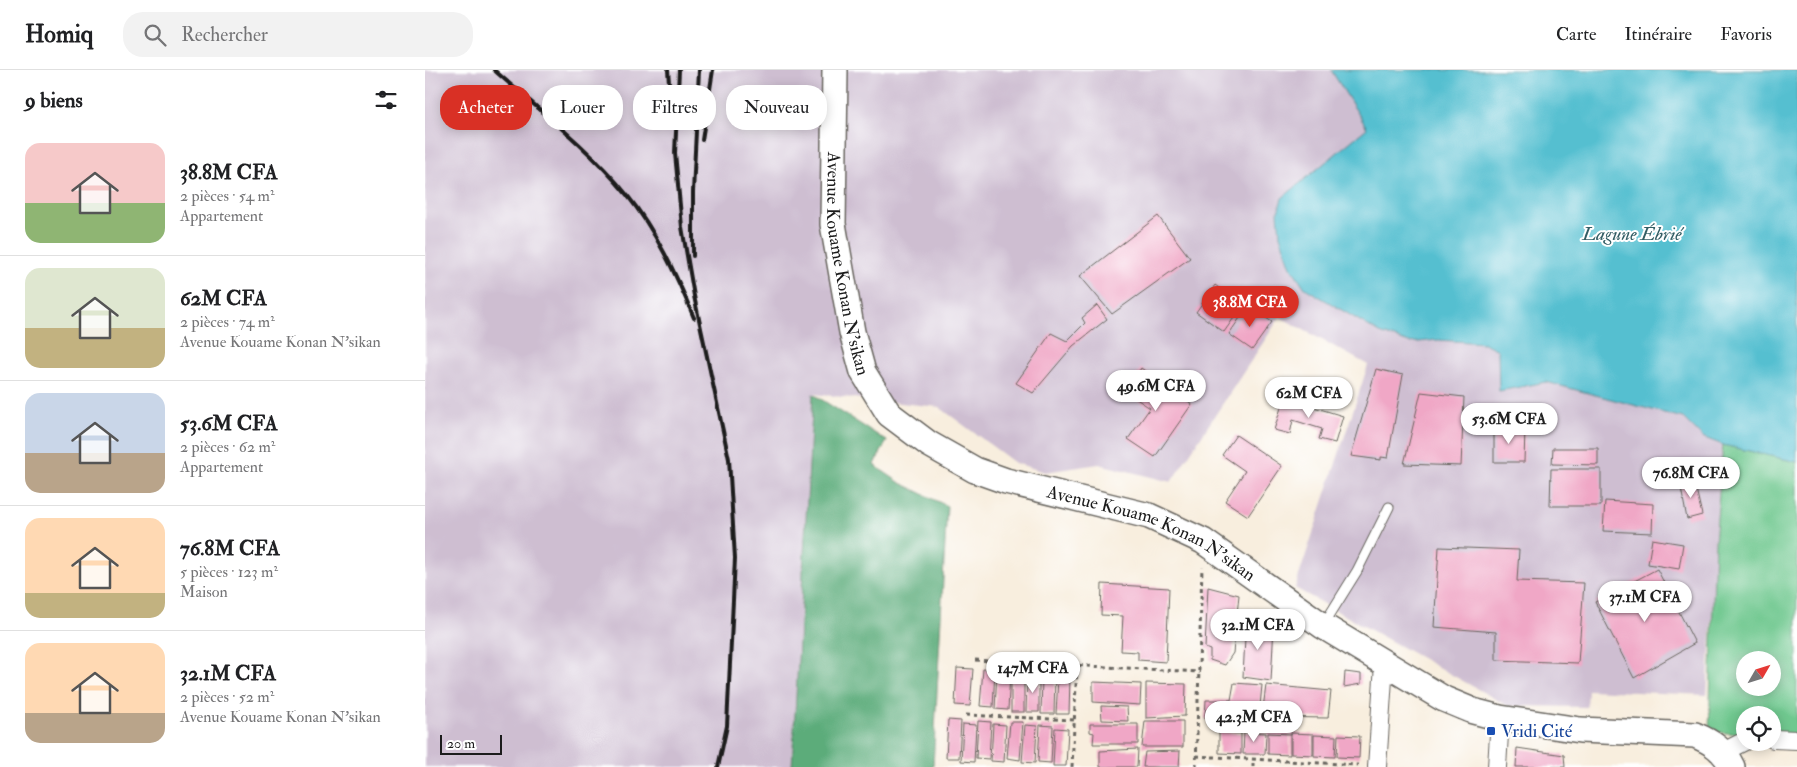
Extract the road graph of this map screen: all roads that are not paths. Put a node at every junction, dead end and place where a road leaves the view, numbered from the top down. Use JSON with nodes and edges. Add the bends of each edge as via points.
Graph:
{"nodes":[{"id":1,"x":835,"y":70,"type":"edge"},
{"id":2,"x":1389,"y":507,"type":"dead end"},
{"id":3,"x":1323,"y":626,"type":"junction"},
{"id":4,"x":1384,"y":664,"type":"junction"},
{"id":5,"x":1500,"y":718,"type":"junction"},
{"id":6,"x":1781,"y":739,"type":"edge"},
{"id":7,"x":1797,"y":740,"type":"edge"},
{"id":8,"x":1733,"y":753,"type":"edge"},
{"id":9,"x":1377,"y":767,"type":"edge"},
{"id":10,"x":1497,"y":767,"type":"edge"}],
"edges":[{"from":1,"to":3,"type":"street","name":"Avenue Kouame Konan N'sikan","via":[[835,241],[863,372],[889,414],[929,444],[975,470],[1006,481],[1149,516],[1203,541]]},
{"from":2,"to":3,"type":"lane","via":[[1357,571]]},
{"from":3,"to":4,"type":"street","name":"Avenue Kouame Konan N'sikan"},
{"from":4,"to":5,"type":"street","name":"Avenue Kouame Konan N'sikan","via":[[1444,699]]},
{"from":4,"to":9,"type":"street"},
{"from":5,"to":8,"type":"street","name":"Avenue Kouame Konan N'sikan","via":[[1580,730],[1695,735]]},
{"from":5,"to":10,"type":"street"},
{"from":6,"to":7,"type":"street"}]}
